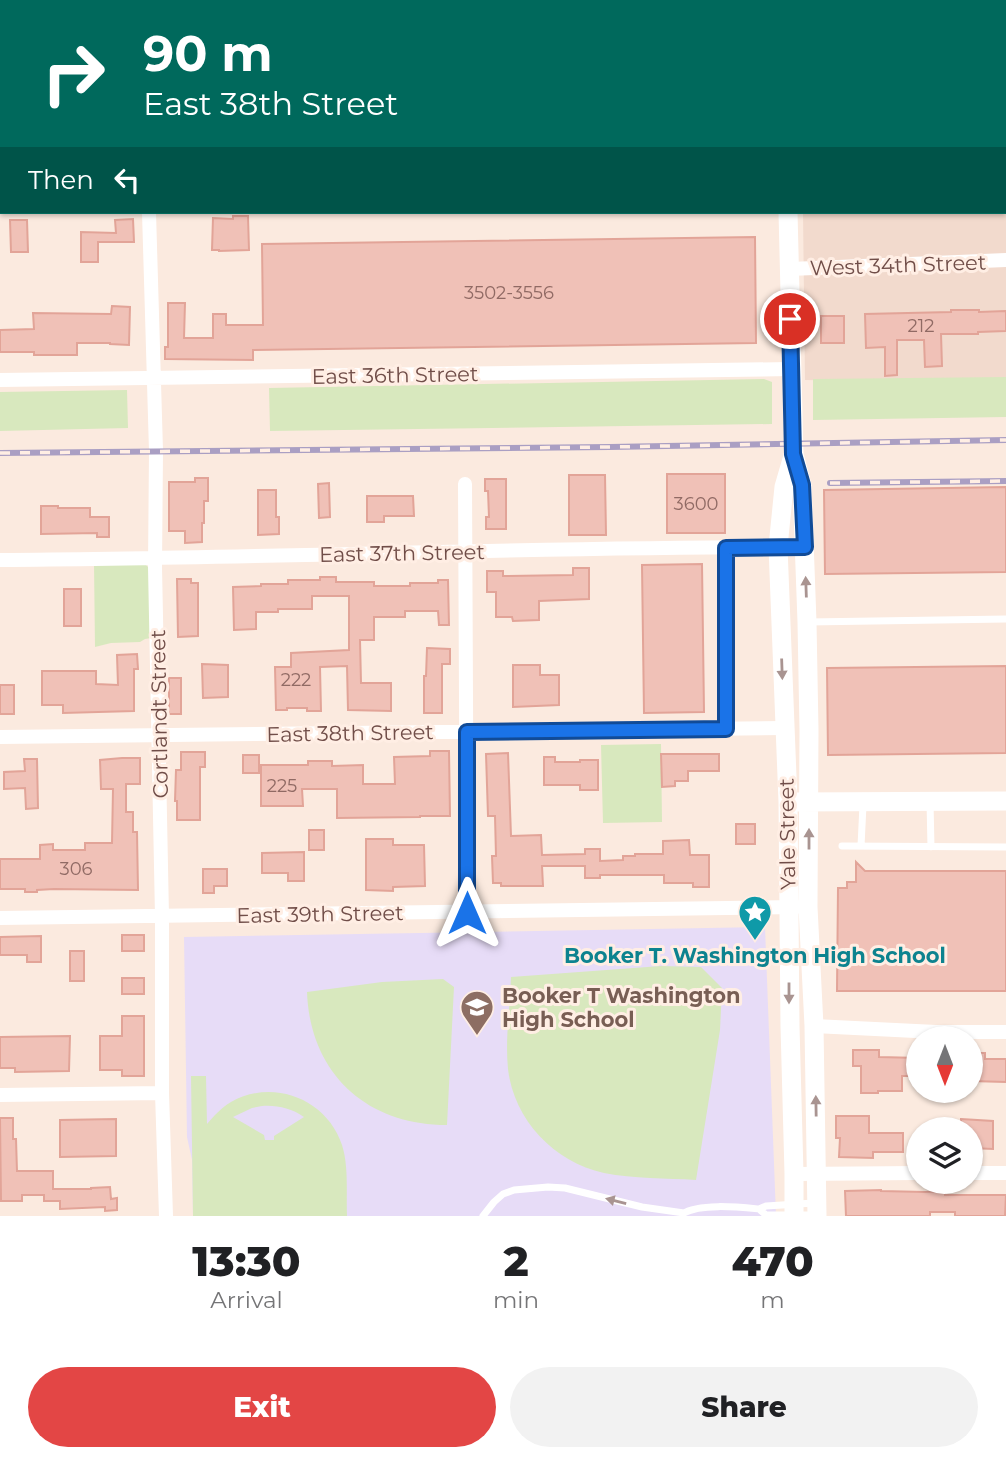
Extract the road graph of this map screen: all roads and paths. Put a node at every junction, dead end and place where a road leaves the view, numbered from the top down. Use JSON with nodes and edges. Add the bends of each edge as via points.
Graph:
{"nodes":[{"id":1,"x":149,"y":214,"type":"edge"},
{"id":2,"x":788,"y":214,"type":"edge"},
{"id":3,"x":1006,"y":260,"type":"edge"},
{"id":4,"x":790,"y":269,"type":"junction"},
{"id":5,"x":791,"y":369,"type":"junction"},
{"id":6,"x":154,"y":378,"type":"junction"},
{"id":7,"x":0,"y":380,"type":"edge"},
{"id":8,"x":793,"y":454,"type":"junction"},
{"id":9,"x":465,"y":484,"type":"dead end"},
{"id":10,"x":778,"y":547,"type":"junction"},
{"id":11,"x":805,"y":547,"type":"junction"},
{"id":12,"x":726,"y":548,"type":"junction"},
{"id":13,"x":466,"y":551,"type":"junction"},
{"id":14,"x":0,"y":559,"type":"edge"},
{"id":15,"x":155,"y":559,"type":"junction"},
{"id":16,"x":1006,"y":620,"type":"edge"},
{"id":17,"x":781,"y":621,"type":"junction"},
{"id":18,"x":807,"y":622,"type":"junction"},
{"id":19,"x":784,"y":728,"type":"junction"},
{"id":20,"x":726,"y":729,"type":"junction"},
{"id":21,"x":467,"y":732,"type":"junction"},
{"id":22,"x":159,"y":735,"type":"junction"},
{"id":23,"x":0,"y":737,"type":"edge"},
{"id":24,"x":788,"y":802,"type":"junction"},
{"id":25,"x":809,"y":802,"type":"junction"},
{"id":26,"x":863,"y":802,"type":"junction"},
{"id":27,"x":930,"y":802,"type":"junction"},
{"id":28,"x":1006,"y":802,"type":"edge"},
{"id":29,"x":842,"y":846,"type":"dead end"},
{"id":30,"x":861,"y":846,"type":"junction"},
{"id":31,"x":932,"y":847,"type":"junction"},
{"id":32,"x":1006,"y":847,"type":"edge"},
{"id":33,"x":799,"y":907,"type":"junction"},
{"id":34,"x":467,"y":913,"type":"junction"},
{"id":35,"x":162,"y":916,"type":"junction"},
{"id":36,"x":0,"y":918,"type":"edge"},
{"id":37,"x":814,"y":1026,"type":"junction"},
{"id":38,"x":1006,"y":1032,"type":"edge"},
{"id":39,"x":162,"y":1093,"type":"junction"},
{"id":40,"x":0,"y":1095,"type":"edge"},
{"id":41,"x":1006,"y":1172,"type":"edge"},
{"id":42,"x":906,"y":1173,"type":"edge"},
{"id":43,"x":983,"y":1173,"type":"edge"},
{"id":44,"x":794,"y":1174,"type":"junction"},
{"id":45,"x":818,"y":1174,"type":"junction"},
{"id":46,"x":794,"y":1211,"type":"edge"},
{"id":47,"x":817,"y":1211,"type":"edge"},
{"id":48,"x":681,"y":1214,"type":"edge"},
{"id":49,"x":166,"y":1216,"type":"edge"},
{"id":50,"x":484,"y":1216,"type":"edge"}],
"edges":[{"from":1,"to":6,"type":"street","name":"Cortlandt Street"},
{"from":2,"to":4,"type":"main road","name":"Yale Street"},
{"from":3,"to":4,"type":"street","name":"West 34th Street"},
{"from":4,"to":5,"type":"main road","name":"Yale Street"},
{"from":5,"to":6,"type":"street","name":"East 36th Street"},
{"from":5,"to":8,"type":"main road","name":"Yale Street"},
{"from":6,"to":7,"type":"street","name":"East 36th Street"},
{"from":6,"to":15,"type":"street","name":"Cortlandt Street"},
{"from":8,"to":10,"type":"main road","name":"Yale Street","via":[[784,487]]},
{"from":8,"to":11,"type":"main road","name":"Yale Street","via":[[802,485]]},
{"from":9,"to":13,"type":"street"},
{"from":10,"to":11,"type":"street","name":"East 37th Street"},
{"from":10,"to":12,"type":"street","name":"East 37th Street"},
{"from":10,"to":17,"type":"main road","name":"Yale Street"},
{"from":18,"to":11,"type":"main road","name":"Yale Street","one_way":true},
{"from":12,"to":13,"type":"street","name":"East 37th Street"},
{"from":12,"to":20,"type":"lane"},
{"from":13,"to":15,"type":"street","name":"East 37th Street"},
{"from":13,"to":21,"type":"street"},
{"from":14,"to":15,"type":"street","name":"East 37th Street"},
{"from":15,"to":22,"type":"street","name":"Cortlandt Street"},
{"from":16,"to":18,"type":"lane"},
{"from":17,"to":18,"type":"main road"},
{"from":17,"to":19,"type":"main road","name":"Yale Street","one_way":true},
{"from":18,"to":25,"type":"main road","name":"Yale Street"},
{"from":19,"to":20,"type":"street","name":"East 38th Street"},
{"from":19,"to":24,"type":"main road","name":"Yale Street"},
{"from":20,"to":21,"type":"street","name":"East 38th Street"},
{"from":21,"to":22,"type":"street","name":"East 38th Street"},
{"from":21,"to":34,"type":"street"},
{"from":22,"to":23,"type":"street","name":"East 38th Street"},
{"from":22,"to":35,"type":"street","name":"Cortlandt Street"},
{"from":24,"to":25,"type":"main road"},
{"from":24,"to":33,"type":"main road","name":"Yale Street"},
{"from":25,"to":26,"type":"main road"},
{"from":33,"to":25,"type":"main road","name":"Yale Street","one_way":true},
{"from":26,"to":27,"type":"main road"},
{"from":26,"to":30,"type":"lane"},
{"from":27,"to":28,"type":"main road"},
{"from":27,"to":31,"type":"lane"},
{"from":29,"to":30,"type":"lane"},
{"from":30,"to":31,"type":"lane"},
{"from":31,"to":32,"type":"lane"},
{"from":33,"to":34,"type":"street","name":"East 39th Street"},
{"from":33,"to":37,"type":"main road","name":"Yale Street"},
{"from":33,"to":44,"type":"main road","name":"Yale Street","one_way":true,"via":[[790,1026]]},
{"from":34,"to":35,"type":"street","name":"East 39th Street"},
{"from":35,"to":36,"type":"street","name":"East 39th Street"},
{"from":35,"to":39,"type":"street","name":"Cortlandt Street"},
{"from":37,"to":38,"type":"street"},
{"from":45,"to":37,"type":"main road","name":"Yale Street","one_way":true},
{"from":39,"to":40,"type":"street"},
{"from":39,"to":49,"type":"street","name":"Cortlandt Street"},
{"from":41,"to":43,"type":"street"},
{"from":42,"to":45,"type":"street"},
{"from":44,"to":45,"type":"street"},
{"from":44,"to":46,"type":"main road","name":"Yale Street"},
{"from":45,"to":47,"type":"main road","name":"Yale Street"},
{"from":46,"to":47,"type":"lane"},
{"from":46,"to":47,"type":"lane"},
{"from":46,"to":48,"type":"lane","via":[[766,1206],[703,1208]]},
{"from":48,"to":50,"type":"lane","one_way":true,"via":[[548,1187],[503,1194]]}]}
